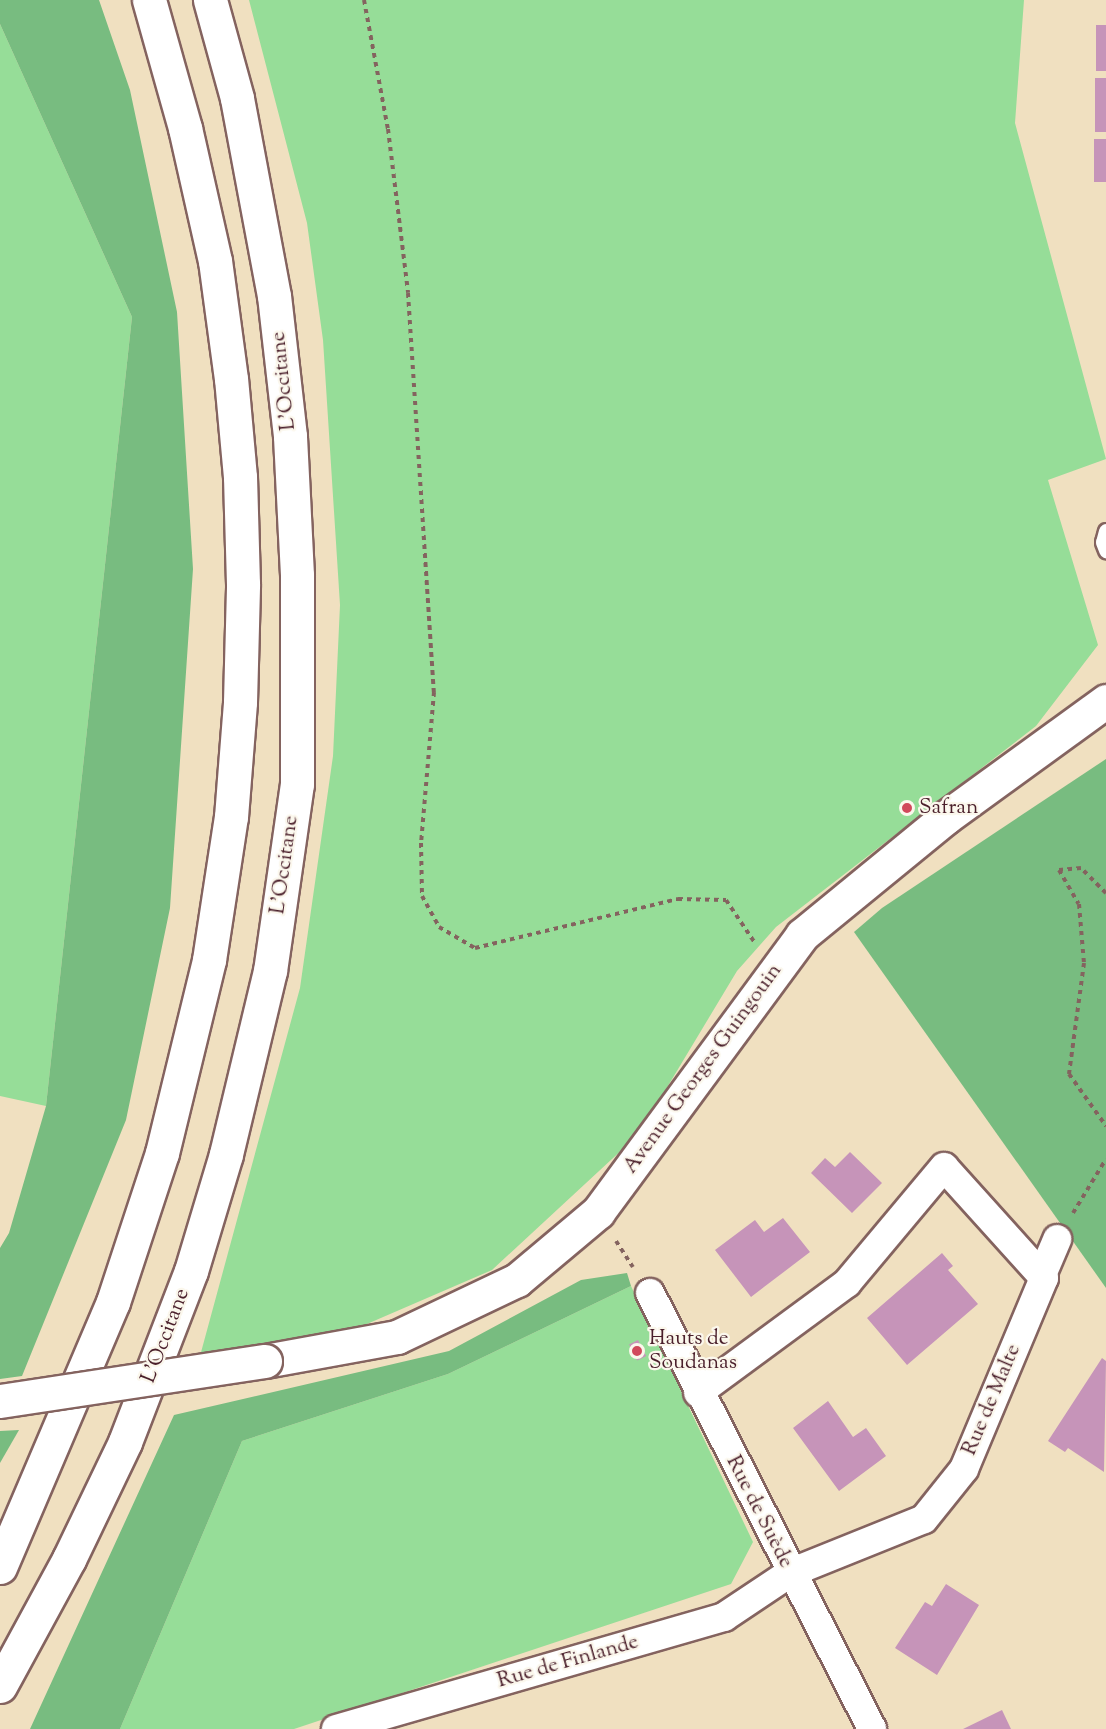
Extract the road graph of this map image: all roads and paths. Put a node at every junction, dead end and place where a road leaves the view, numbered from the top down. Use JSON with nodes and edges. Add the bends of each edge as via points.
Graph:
{"nodes":[{"id":1,"x":149,"y":0,"type":"edge"},
{"id":2,"x":210,"y":0,"type":"edge"},
{"id":3,"x":364,"y":0,"type":"edge"},
{"id":4,"x":1106,"y":531,"type":"edge"},
{"id":5,"x":1106,"y":550,"type":"edge"},
{"id":6,"x":1106,"y":701,"type":"edge"},
{"id":7,"x":1106,"y":893,"type":"edge"},
{"id":8,"x":774,"y":970,"type":"junction"},
{"id":9,"x":1106,"y":1126,"type":"edge"},
{"id":10,"x":1106,"y":1159,"type":"edge"},
{"id":11,"x":598,"y":1212,"type":"junction"},
{"id":12,"x":1057,"y":1239,"type":"joint"},
{"id":13,"x":1042,"y":1275,"type":"junction"},
{"id":14,"x":650,"y":1293,"type":"joint"},
{"id":15,"x":698,"y":1393,"type":"junction"},
{"id":16,"x":0,"y":1401,"type":"edge"},
{"id":17,"x":0,"y":1567,"type":"edge"},
{"id":18,"x":790,"y":1573,"type":"junction"},
{"id":19,"x":0,"y":1686,"type":"edge"},
{"id":20,"x":336,"y":1729,"type":"edge"},
{"id":21,"x":872,"y":1729,"type":"edge"}],
"edges":[{"from":1,"to":17,"type":"main road","via":[[186,128],[212,250],[231,379],[240,477],[243,584],[240,702],[231,817],[208,960],[162,1153],[113,1302]]},
{"from":2,"to":19,"type":"main road","name":"L'Occitane","via":[[237,98],[272,284],[290,436],[297,575],[297,784],[270,971],[226,1154],[191,1271],[125,1442],[69,1559]]},
{"from":3,"to":8,"type":"path","via":[[388,129],[408,293],[433,668],[422,896],[439,927],[475,948],[678,899],[726,900]]},
{"from":4,"to":5,"type":"lane"},
{"from":6,"to":8,"type":"main road","name":"Avenue Georges Guingouin","via":[[891,862],[802,935]]},
{"from":7,"to":9,"type":"path","via":[[1081,868],[1059,870],[1079,904],[1084,963],[1069,1074]]},
{"from":8,"to":11,"type":"main road","name":"Avenue Georges Guingouin"},
{"from":10,"to":12,"type":"path"},
{"from":11,"to":14,"type":"path"},
{"from":11,"to":16,"type":"main road","name":"Avenue Georges Guingouin","bridge":true,"via":[[517,1280],[396,1336],[265,1361]]},
{"from":12,"to":13,"type":"street","name":"Rue de Malte"},
{"from":13,"to":15,"type":"street","via":[[944,1167],[847,1283]]},
{"from":13,"to":18,"type":"street","name":"Rue de Malte","via":[[964,1469],[924,1519]]},
{"from":14,"to":15,"type":"street","name":"Rue de Suède"},
{"from":15,"to":18,"type":"street","name":"Rue de Suède"},
{"from":18,"to":20,"type":"street","name":"Rue de Finlande","via":[[724,1617]]},
{"from":18,"to":21,"type":"street","name":"Rue de Suède"}]}
